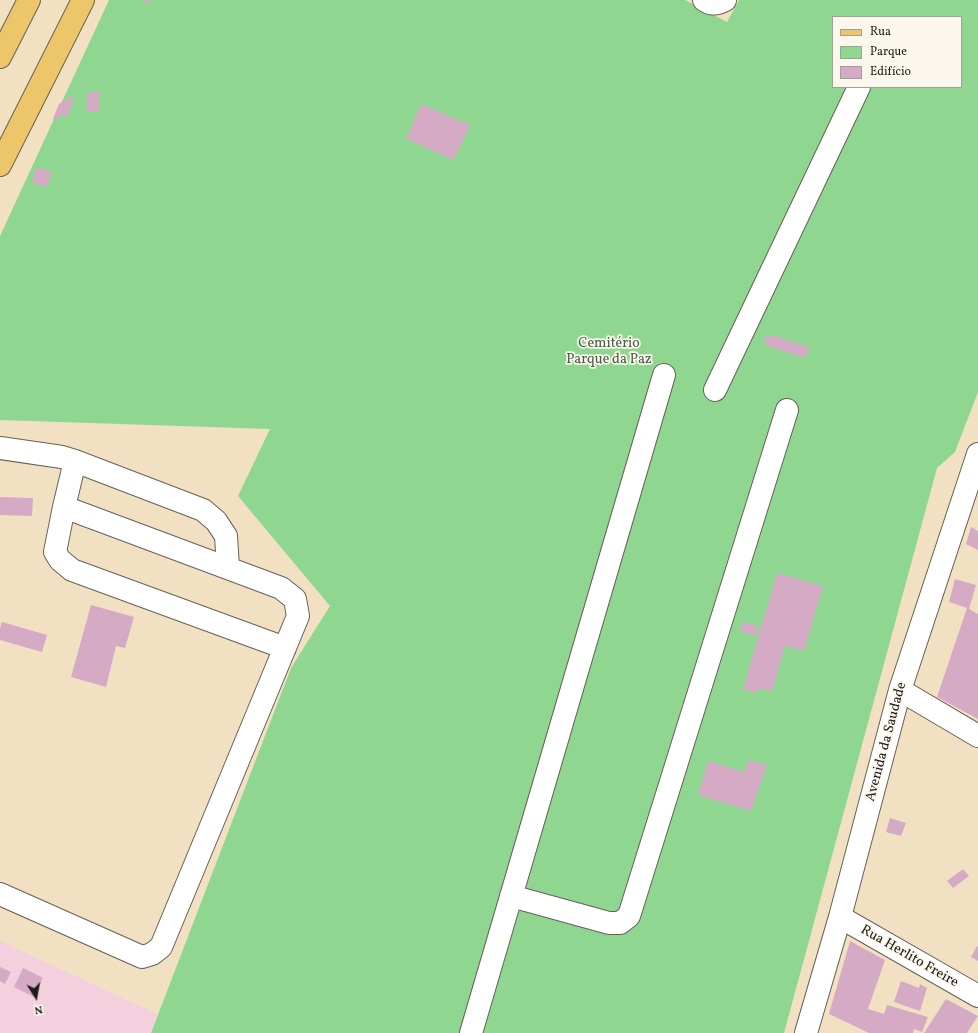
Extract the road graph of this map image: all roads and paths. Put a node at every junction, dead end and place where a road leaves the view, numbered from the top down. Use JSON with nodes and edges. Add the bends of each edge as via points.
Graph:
{"nodes":[{"id":1,"x":29,"y":0,"type":"edge"},
{"id":2,"x":83,"y":0,"type":"edge"},
{"id":3,"x":704,"y":0,"type":"edge"},
{"id":4,"x":725,"y":0,"type":"edge"},
{"id":5,"x":0,"y":57,"type":"edge"},
{"id":6,"x":859,"y":88,"type":"edge"},
{"id":7,"x":0,"y":165,"type":"edge"},
{"id":8,"x":664,"y":375,"type":"dead end"},
{"id":9,"x":715,"y":390,"type":"dead end"},
{"id":10,"x":787,"y":410,"type":"dead end"},
{"id":11,"x":0,"y":448,"type":"edge"},
{"id":12,"x":75,"y":461,"type":"junction"},
{"id":13,"x":975,"y":473,"type":"edge"},
{"id":14,"x":64,"y":507,"type":"junction"},
{"id":15,"x":228,"y":568,"type":"junction"},
{"id":16,"x":285,"y":648,"type":"junction"},
{"id":17,"x":900,"y":690,"type":"junction"},
{"id":18,"x":978,"y":736,"type":"edge"},
{"id":19,"x":0,"y":894,"type":"edge"},
{"id":20,"x":511,"y":896,"type":"junction"},
{"id":21,"x":840,"y":917,"type":"junction"},
{"id":22,"x":978,"y":996,"type":"edge"},
{"id":23,"x":471,"y":1033,"type":"edge"},
{"id":24,"x":806,"y":1033,"type":"edge"}],
"edges":[{"from":1,"to":5,"type":"main road"},
{"from":2,"to":7,"type":"main road"},
{"from":3,"to":4,"type":"street","via":[[718,4]]},
{"from":6,"to":9,"type":"street"},
{"from":8,"to":20,"type":"street"},
{"from":10,"to":20,"type":"street","via":[[629,916],[620,923],[609,923]]},
{"from":11,"to":12,"type":"street"},
{"from":12,"to":14,"type":"street"},
{"from":12,"to":15,"type":"street","via":[[203,510],[216,521],[226,536]]},
{"from":13,"to":17,"type":"street","name":"Avenida da Saudade"},
{"from":14,"to":15,"type":"street"},
{"from":14,"to":16,"type":"street","via":[[55,552],[72,570]]},
{"from":15,"to":16,"type":"street","via":[[281,588],[295,599],[298,616]]},
{"from":16,"to":19,"type":"street","via":[[161,947],[152,954],[142,957]]},
{"from":17,"to":18,"type":"street"},
{"from":17,"to":21,"type":"street","name":"Avenida da Saudade"},
{"from":20,"to":23,"type":"street"},
{"from":21,"to":22,"type":"street","name":"Rua Herlito Freire"},
{"from":21,"to":24,"type":"street","name":"Avenida da Saudade"}]}
